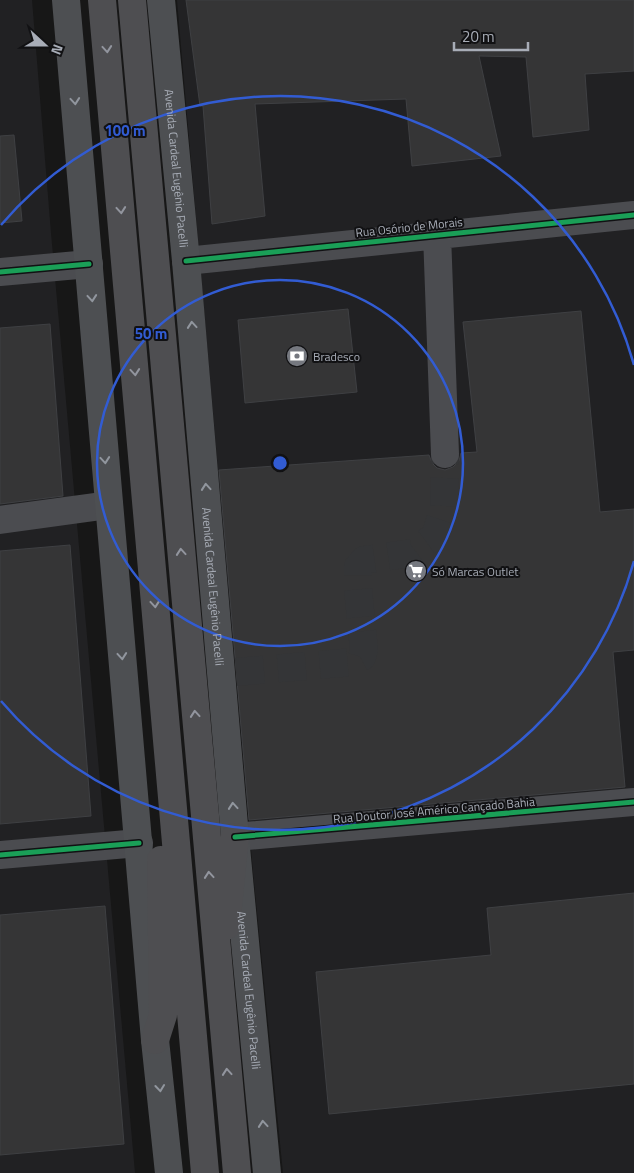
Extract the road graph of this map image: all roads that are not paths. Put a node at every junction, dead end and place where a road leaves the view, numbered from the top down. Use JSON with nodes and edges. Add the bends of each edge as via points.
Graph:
{"nodes":[{"id":1,"x":66,"y":0,"type":"edge"},
{"id":2,"x":102,"y":0,"type":"edge"},
{"id":3,"x":132,"y":0,"type":"edge"},
{"id":4,"x":161,"y":0,"type":"edge"},
{"id":5,"x":634,"y":215,"type":"edge"},
{"id":6,"x":437,"y":234,"type":"junction"},
{"id":7,"x":186,"y":261,"type":"junction"},
{"id":8,"x":89,"y":264,"type":"junction"},
{"id":9,"x":0,"y":272,"type":"edge"},
{"id":10,"x":445,"y":454,"type":"tunnel mouth"},
{"id":11,"x":109,"y":505,"type":"junction"},
{"id":12,"x":0,"y":520,"type":"edge"},
{"id":13,"x":167,"y":742,"type":"junction"},
{"id":14,"x":634,"y":802,"type":"edge"},
{"id":15,"x":235,"y":837,"type":"junction"},
{"id":16,"x":139,"y":843,"type":"junction"},
{"id":17,"x":0,"y":855,"type":"edge"},
{"id":18,"x":220,"y":990,"type":"junction"},
{"id":19,"x":155,"y":1040,"type":"junction"},
{"id":20,"x":169,"y":1173,"type":"edge"},
{"id":21,"x":205,"y":1173,"type":"edge"},
{"id":22,"x":237,"y":1173,"type":"edge"},
{"id":23,"x":267,"y":1173,"type":"edge"}],
"edges":[{"from":1,"to":8,"type":"main road","one_way":true},
{"from":2,"to":13,"type":"highway","one_way":true},
{"from":18,"to":3,"type":"highway","one_way":true},
{"from":4,"to":7,"type":"main road","name":"Avenida Cardeal Eugênio Pacelli"},
{"from":5,"to":6,"type":"street","name":"Rua Osório de Morais"},
{"from":6,"to":7,"type":"street","name":"Rua Osório de Morais"},
{"from":6,"to":10,"type":"street"},
{"from":15,"to":7,"type":"main road","name":"Avenida Cardeal Eugênio Pacelli","one_way":true,"via":[[229,673]]},
{"from":8,"to":9,"type":"street"},
{"from":8,"to":11,"type":"main road","one_way":true},
{"from":11,"to":12,"type":"street"},
{"from":11,"to":16,"type":"main road","one_way":true},
{"from":13,"to":19,"type":"highway","via":[[160,769],[163,1015]]},
{"from":13,"to":21,"type":"highway"},
{"from":14,"to":15,"type":"street","name":"Rua Doutor José Américo Cançado Bahia"},
{"from":15,"to":18,"type":"highway"},
{"from":23,"to":15,"type":"main road","name":"Avenida Cardeal Eugênio Pacelli","one_way":true},
{"from":16,"to":17,"type":"street"},
{"from":16,"to":19,"type":"main road"},
{"from":22,"to":18,"type":"highway","one_way":true},
{"from":19,"to":20,"type":"main road","one_way":true}]}
